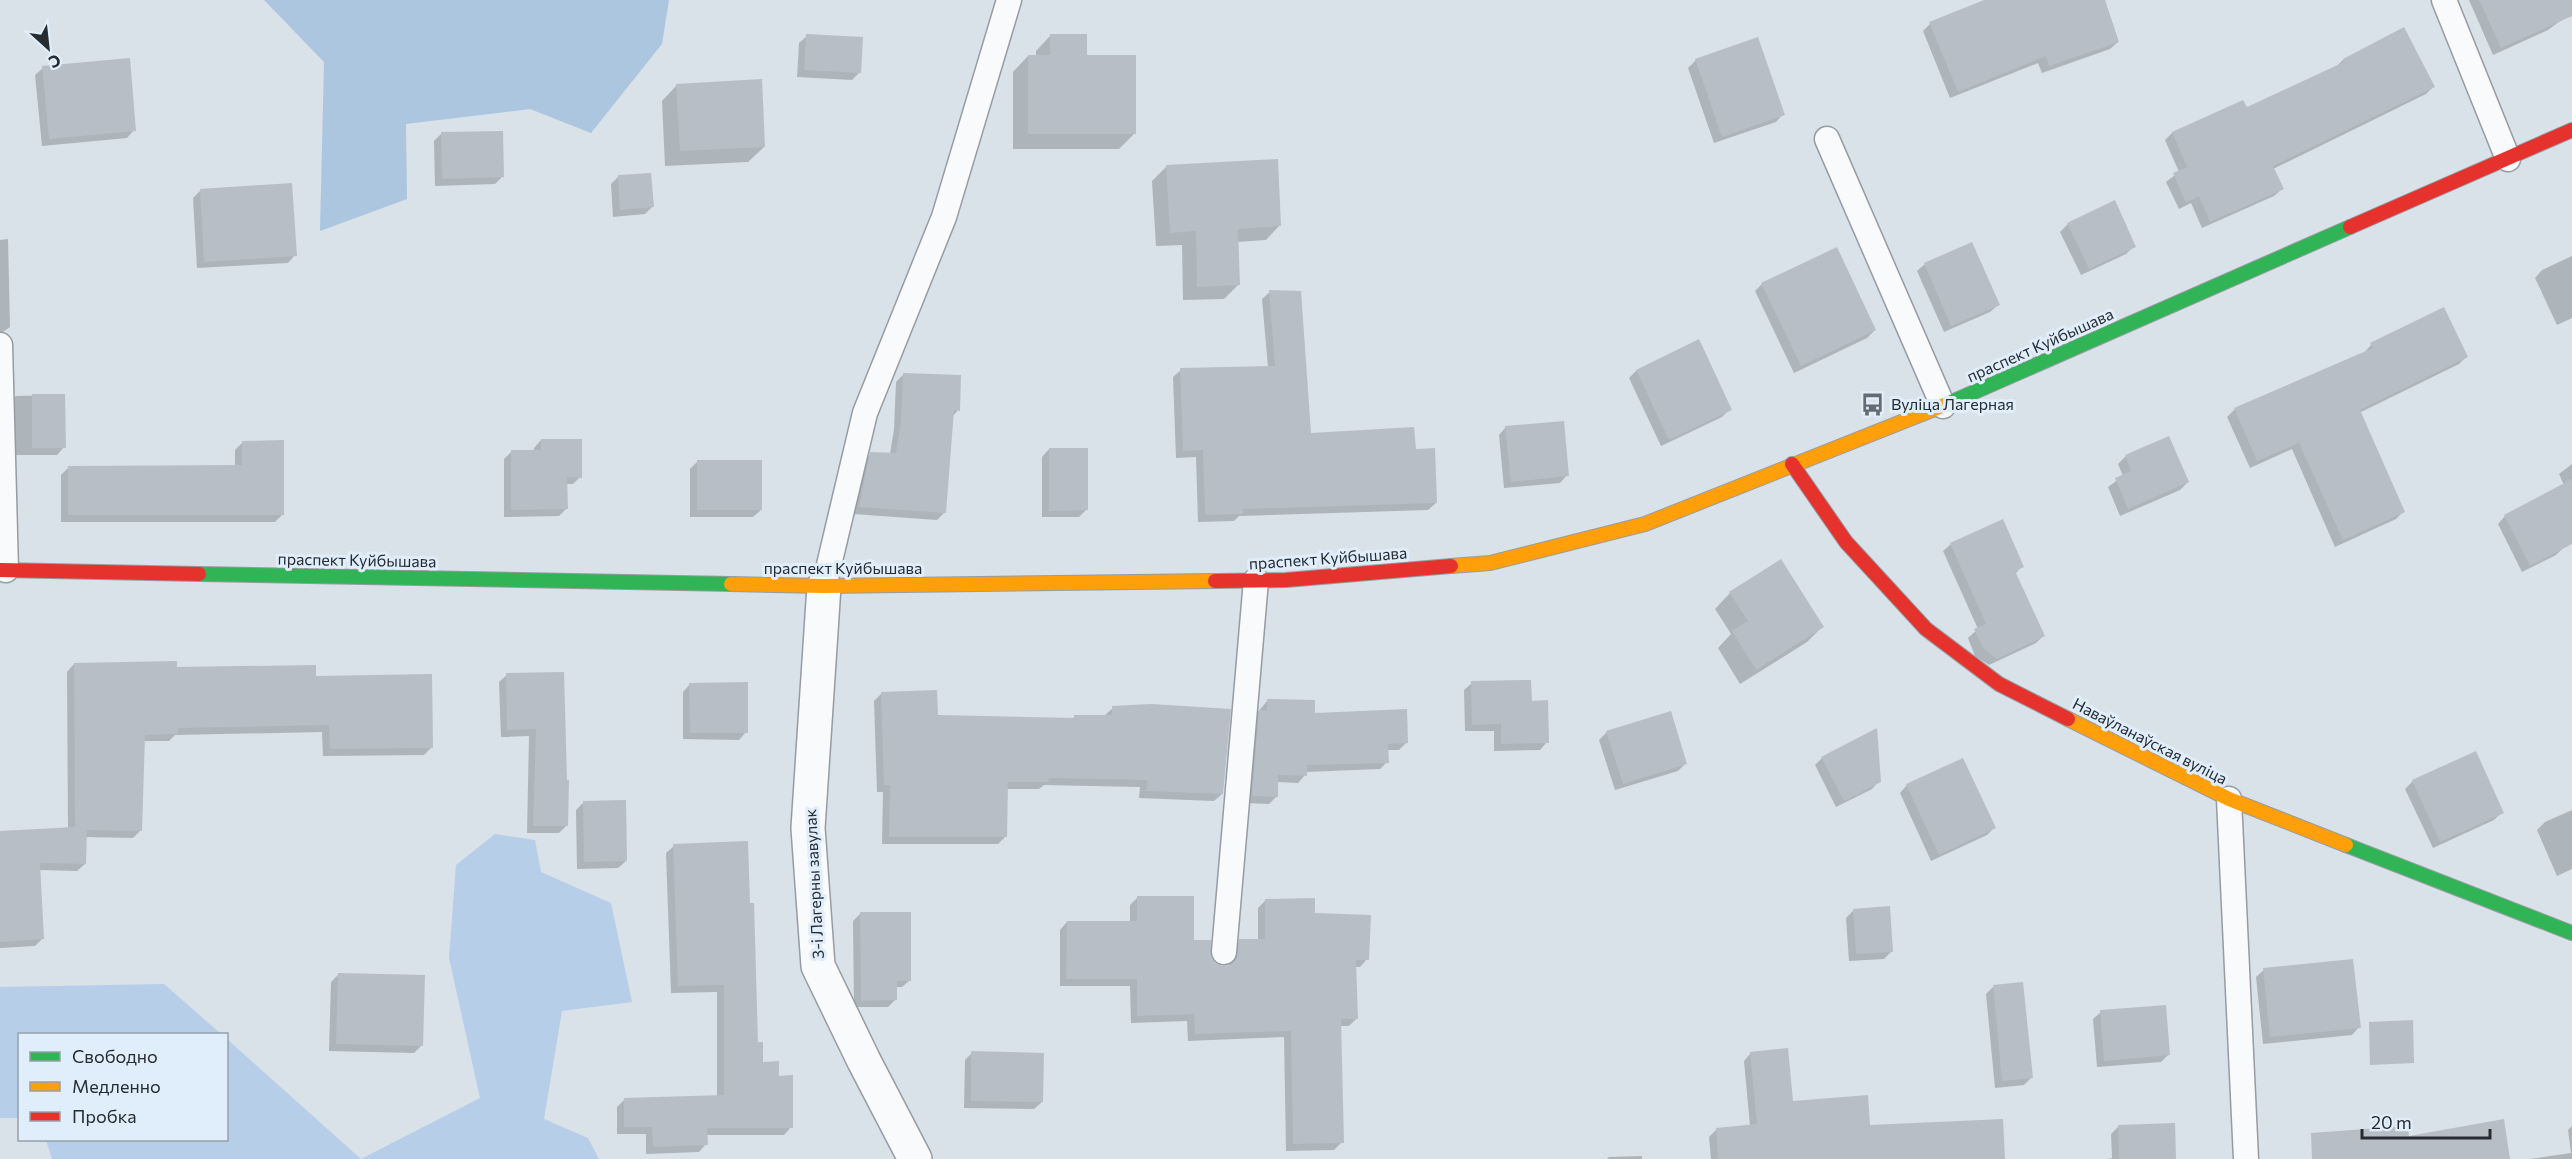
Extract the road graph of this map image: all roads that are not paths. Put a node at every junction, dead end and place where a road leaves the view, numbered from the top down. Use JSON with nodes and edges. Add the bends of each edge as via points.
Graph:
{"nodes":[{"id":1,"x":1009,"y":0,"type":"edge"},
{"id":2,"x":2444,"y":0,"type":"edge"},
{"id":3,"x":2572,"y":130,"type":"edge"},
{"id":4,"x":1827,"y":139,"type":"dead end"},
{"id":5,"x":2508,"y":159,"type":"junction"},
{"id":6,"x":0,"y":345,"type":"edge"},
{"id":7,"x":1943,"y":405,"type":"junction"},
{"id":8,"x":1792,"y":464,"type":"junction"},
{"id":9,"x":3,"y":524,"type":"edge"},
{"id":10,"x":3,"y":570,"type":"edge"},
{"id":11,"x":1256,"y":580,"type":"junction"},
{"id":12,"x":824,"y":586,"type":"junction"},
{"id":13,"x":2229,"y":799,"type":"junction"},
{"id":14,"x":2572,"y":933,"type":"edge"},
{"id":15,"x":1224,"y":952,"type":"dead end"},
{"id":16,"x":915,"y":1159,"type":"edge"},
{"id":17,"x":2246,"y":1159,"type":"edge"}],
"edges":[{"from":1,"to":12,"type":"lane","via":[[944,217],[865,413]]},
{"from":2,"to":5,"type":"lane"},
{"from":3,"to":5,"type":"street","name":"праспект Куйбышава"},
{"from":4,"to":7,"type":"lane"},
{"from":5,"to":7,"type":"street","name":"праспект Куйбышава"},
{"from":6,"to":9,"type":"lane"},
{"from":7,"to":8,"type":"street","name":"праспект Куйбышава"},
{"from":8,"to":11,"type":"street","name":"праспект Куйбышава","via":[[1645,524],[1490,563]]},
{"from":8,"to":13,"type":"street","name":"Наваўланаўская вуліца","via":[[1846,542],[1926,629],[1999,684]]},
{"from":9,"to":10,"type":"lane"},
{"from":10,"to":12,"type":"street","name":"праспект Куйбышава"},
{"from":11,"to":12,"type":"street","name":"праспект Куйбышава"},
{"from":11,"to":15,"type":"lane"},
{"from":12,"to":16,"type":"street","name":"3-і Лагерны завулак","via":[[808,828],[818,966]]},
{"from":13,"to":14,"type":"street","name":"Наваўланаўская вуліца"},
{"from":13,"to":17,"type":"lane"}]}
